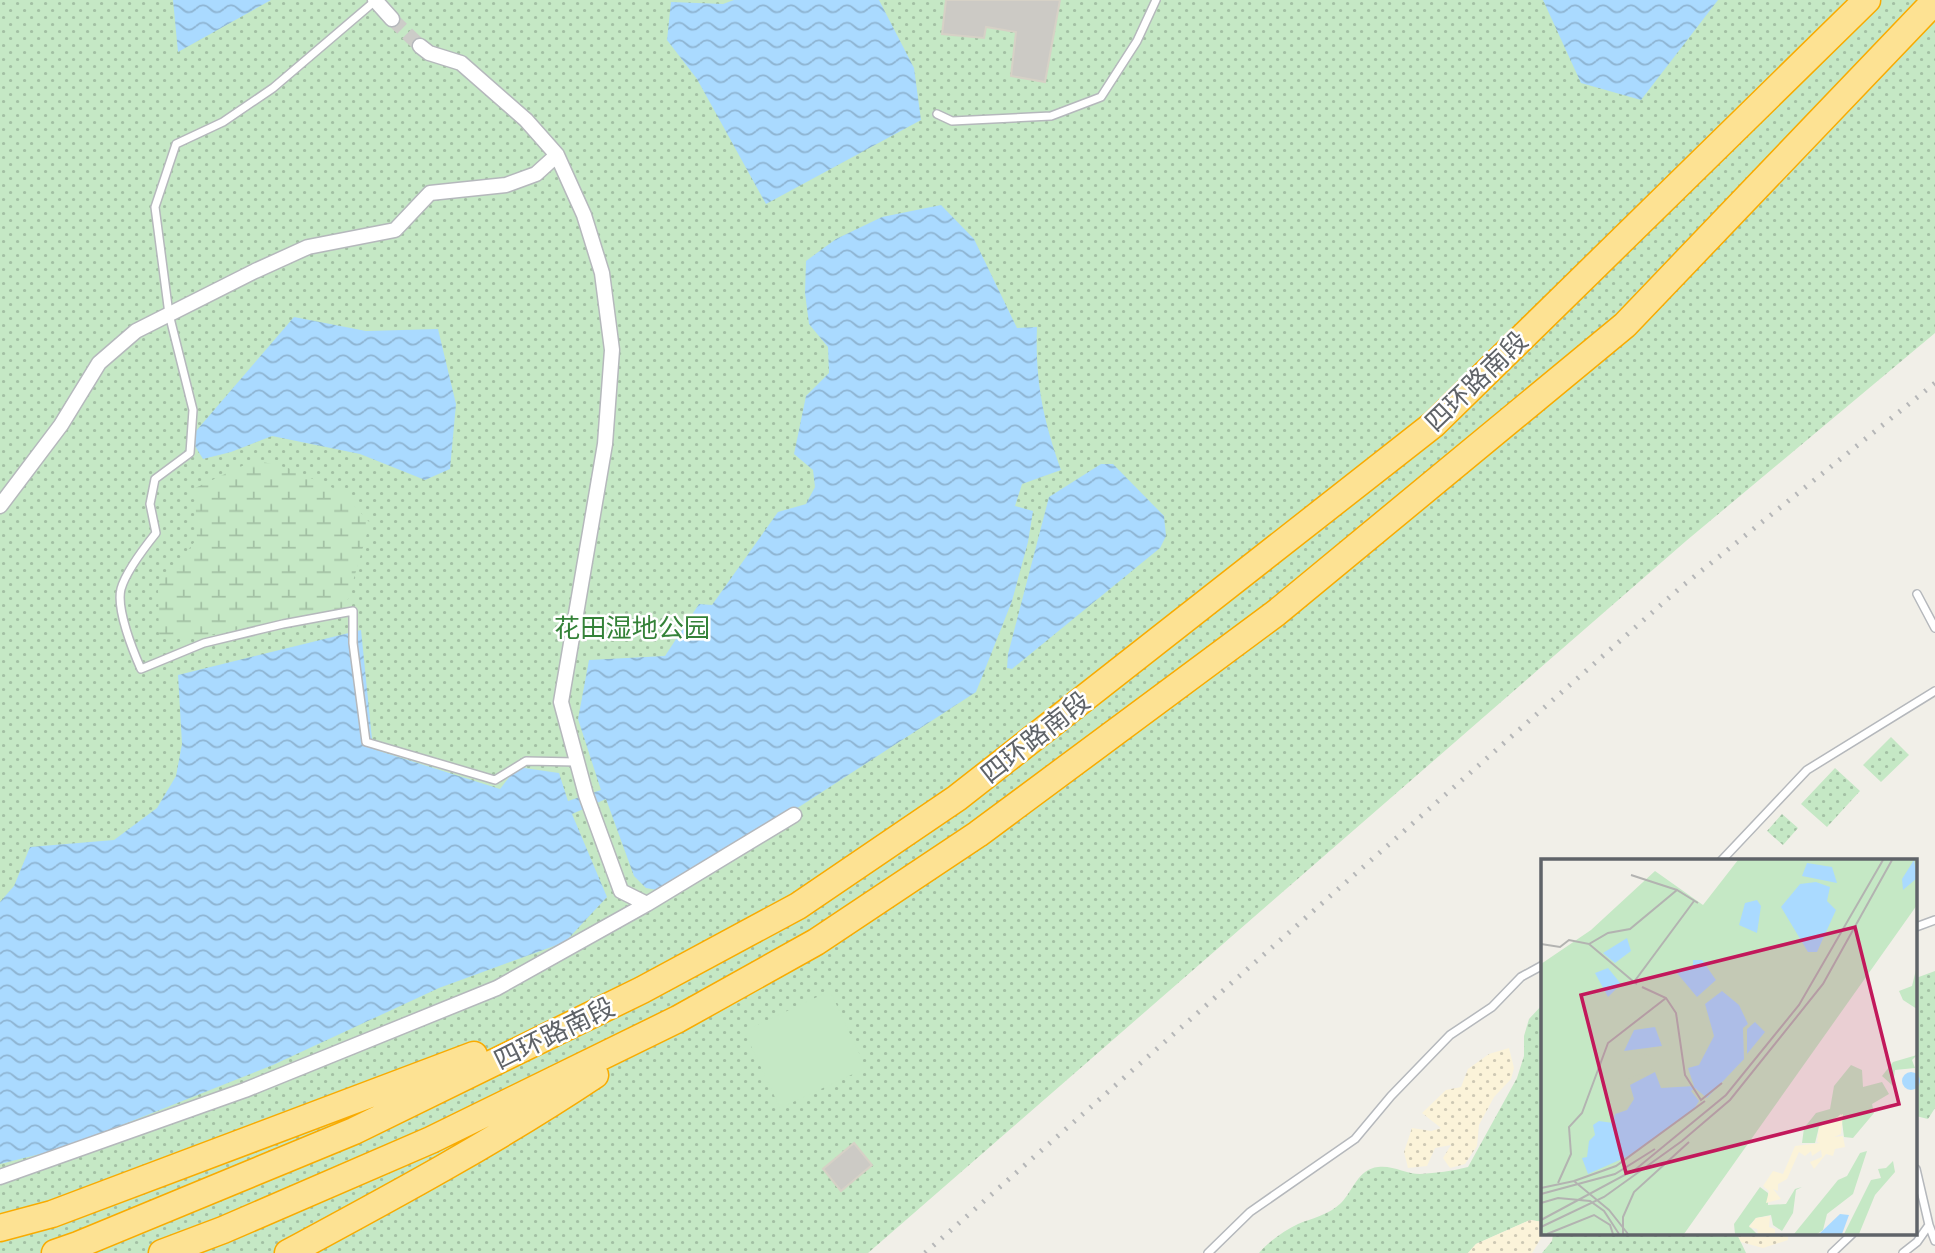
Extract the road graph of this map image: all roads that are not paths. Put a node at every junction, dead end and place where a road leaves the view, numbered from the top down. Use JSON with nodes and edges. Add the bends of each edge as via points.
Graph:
{"nodes":[{"id":1,"x":375,"y":0,"type":"edge"},
{"id":2,"x":1156,"y":0,"type":"edge"},
{"id":3,"x":1867,"y":0,"type":"edge"},
{"id":4,"x":1935,"y":1,"type":"edge"},
{"id":5,"x":392,"y":19,"type":"tunnel mouth"},
{"id":6,"x":420,"y":46,"type":"tunnel mouth"},
{"id":7,"x":937,"y":114,"type":"dead end"},
{"id":8,"x":557,"y":155,"type":"junction"},
{"id":9,"x":169,"y":314,"type":"junction"},
{"id":10,"x":0,"y":506,"type":"edge"},
{"id":11,"x":1917,"y":594,"type":"dead end"},
{"id":12,"x":1935,"y":628,"type":"edge"},
{"id":13,"x":1935,"y":691,"type":"edge"},
{"id":14,"x":576,"y":762,"type":"junction"},
{"id":15,"x":794,"y":815,"type":"dead end"},
{"id":16,"x":1723,"y":859,"type":"edge"},
{"id":17,"x":648,"y":904,"type":"junction"},
{"id":18,"x":1935,"y":920,"type":"edge"},
{"id":19,"x":1918,"y":926,"type":"edge"},
{"id":20,"x":1541,"y":966,"type":"edge"},
{"id":21,"x":642,"y":990,"type":"junction"},
{"id":22,"x":678,"y":1019,"type":"junction"},
{"id":23,"x":0,"y":1177,"type":"edge"},
{"id":24,"x":1918,"y":1178,"type":"edge"},
{"id":25,"x":1929,"y":1225,"type":"junction"},
{"id":26,"x":0,"y":1228,"type":"edge"},
{"id":27,"x":1850,"y":1236,"type":"edge"},
{"id":28,"x":1935,"y":1241,"type":"edge"},
{"id":29,"x":55,"y":1253,"type":"edge"},
{"id":30,"x":162,"y":1253,"type":"edge"},
{"id":31,"x":288,"y":1253,"type":"edge"},
{"id":32,"x":1208,"y":1253,"type":"edge"},
{"id":33,"x":1832,"y":1253,"type":"edge"},
{"id":34,"x":1903,"y":1253,"type":"edge"}],
"edges":[{"from":1,"to":5,"type":"street"},
{"from":1,"to":9,"type":"lane","via":[[273,88],[223,122],[176,144],[155,206]]},
{"from":2,"to":7,"type":"lane","via":[[1137,41],[1101,97],[1084,106],[1051,116],[952,121]]},
{"from":3,"to":21,"type":"highway","name":"四环路南段","via":[[1434,424],[957,798],[798,906]]},
{"from":4,"to":22,"type":"highway","name":"四环路南段","via":[[1625,325],[1276,613],[978,834],[816,943]]},
{"from":6,"to":8,"type":"street","via":[[461,63],[526,120]]},
{"from":8,"to":9,"type":"street","via":[[536,174],[506,185],[430,193],[395,230],[308,247]]},
{"from":8,"to":14,"type":"street","via":[[584,215],[602,272],[611,350],[605,443],[561,702]]},
{"from":9,"to":10,"type":"street","via":[[136,331],[99,363],[61,425]]},
{"from":9,"to":14,"type":"lane","via":[[193,410],[190,453],[155,479],[150,504],[156,533],[120,591],[126,633],[141,669],[204,643],[353,611],[366,742],[495,780],[526,761]]},
{"from":11,"to":12,"type":"lane"},
{"from":13,"to":16,"type":"lane","via":[[1807,770]]},
{"from":14,"to":17,"type":"street","via":[[621,891]]},
{"from":15,"to":17,"type":"street"},
{"from":17,"to":23,"type":"street","via":[[497,988],[245,1090]]},
{"from":18,"to":19,"type":"lane"},
{"from":20,"to":32,"type":"lane","via":[[1450,1035],[1355,1139],[1250,1212]]},
{"from":21,"to":26,"type":"highway","via":[[249,1141],[52,1214]]},
{"from":21,"to":29,"type":"highway","name":"四环路南段","via":[[354,1131]]},
{"from":22,"to":30,"type":"highway","name":"四环路南段","via":[[431,1140]]},
{"from":22,"to":31,"type":"highway","via":[[536,1115]]},
{"from":24,"to":25,"type":"lane"},
{"from":25,"to":28,"type":"lane"},
{"from":25,"to":34,"type":"lane"},
{"from":27,"to":33,"type":"lane"}]}
